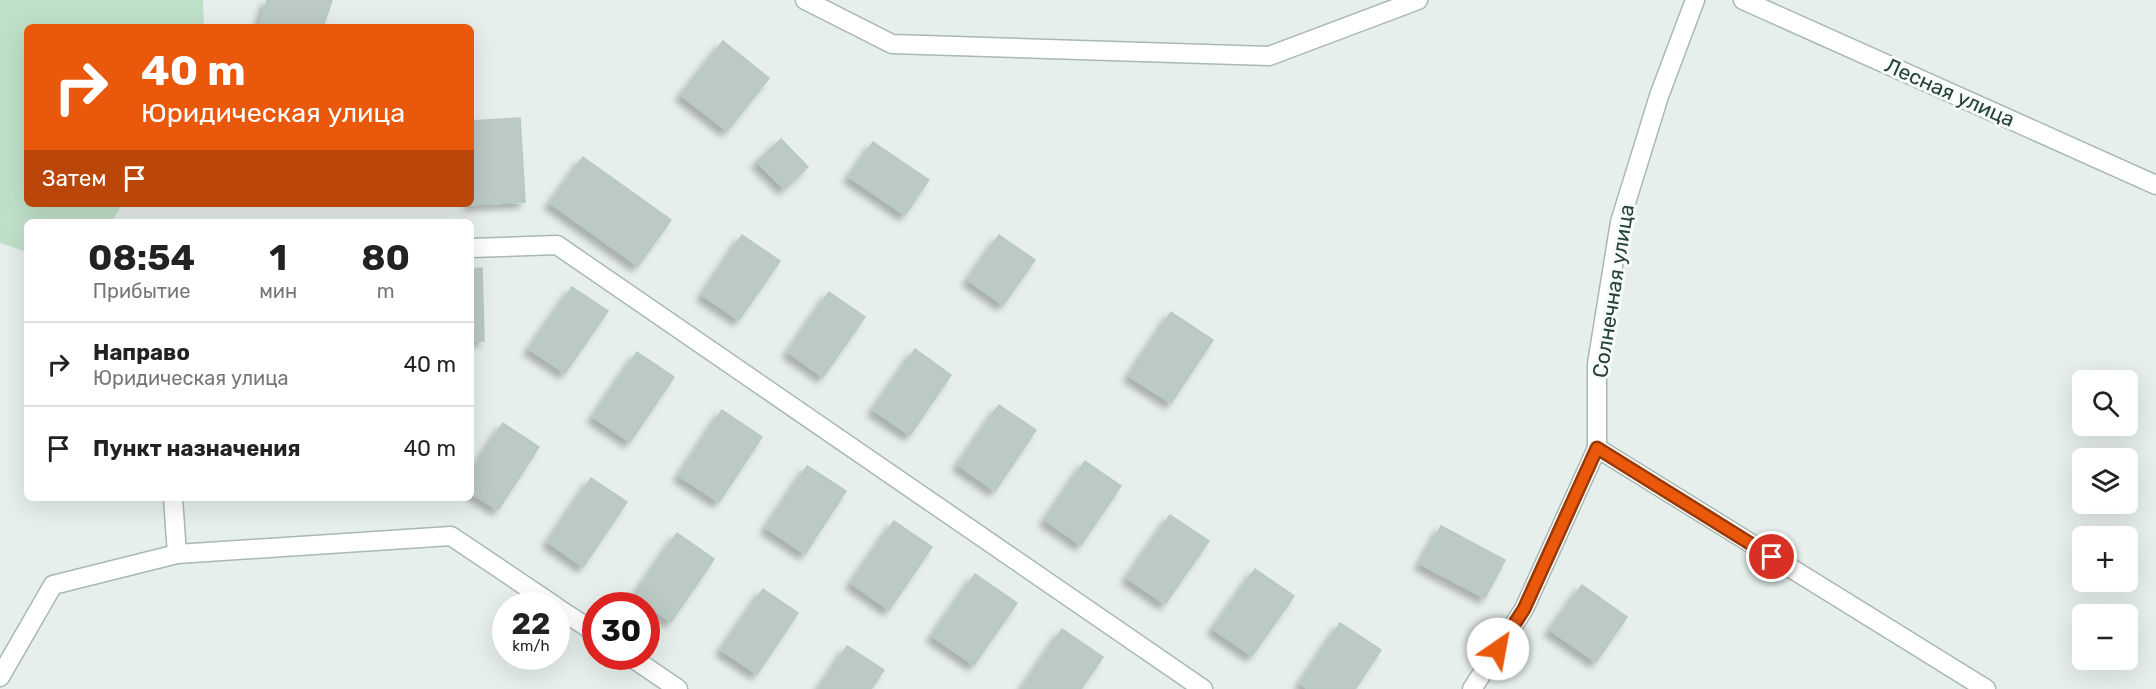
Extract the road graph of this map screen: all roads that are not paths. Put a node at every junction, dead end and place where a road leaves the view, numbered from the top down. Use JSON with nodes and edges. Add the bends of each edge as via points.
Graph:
{"nodes":[{"id":1,"x":805,"y":0,"type":"edge"},
{"id":2,"x":1418,"y":0,"type":"edge"},
{"id":3,"x":1695,"y":0,"type":"edge"},
{"id":4,"x":1743,"y":0,"type":"edge"},
{"id":5,"x":2156,"y":185,"type":"edge"},
{"id":6,"x":474,"y":248,"type":"edge"},
{"id":7,"x":1597,"y":448,"type":"junction"},
{"id":8,"x":173,"y":501,"type":"edge"},
{"id":9,"x":177,"y":554,"type":"junction"},
{"id":10,"x":534,"y":592,"type":"edge"},
{"id":11,"x":650,"y":670,"type":"edge"},
{"id":12,"x":0,"y":677,"type":"edge"},
{"id":13,"x":678,"y":689,"type":"edge"},
{"id":14,"x":1203,"y":689,"type":"edge"},
{"id":15,"x":1472,"y":689,"type":"edge"},
{"id":16,"x":1986,"y":689,"type":"edge"}],
"edges":[{"from":1,"to":2,"type":"street","via":[[892,44],[1269,56]]},
{"from":3,"to":7,"type":"street","name":"Солнечная улица","via":[[1659,96],[1620,222],[1597,364]]},
{"from":4,"to":5,"type":"street","name":"Лесная улица"},
{"from":6,"to":14,"type":"street","via":[[557,245]]},
{"from":7,"to":15,"type":"street","via":[[1524,609]]},
{"from":7,"to":16,"type":"street"},
{"from":8,"to":9,"type":"street"},
{"from":9,"to":10,"type":"street","via":[[451,536]]},
{"from":9,"to":12,"type":"street","via":[[53,585]]},
{"from":11,"to":13,"type":"street"}]}
